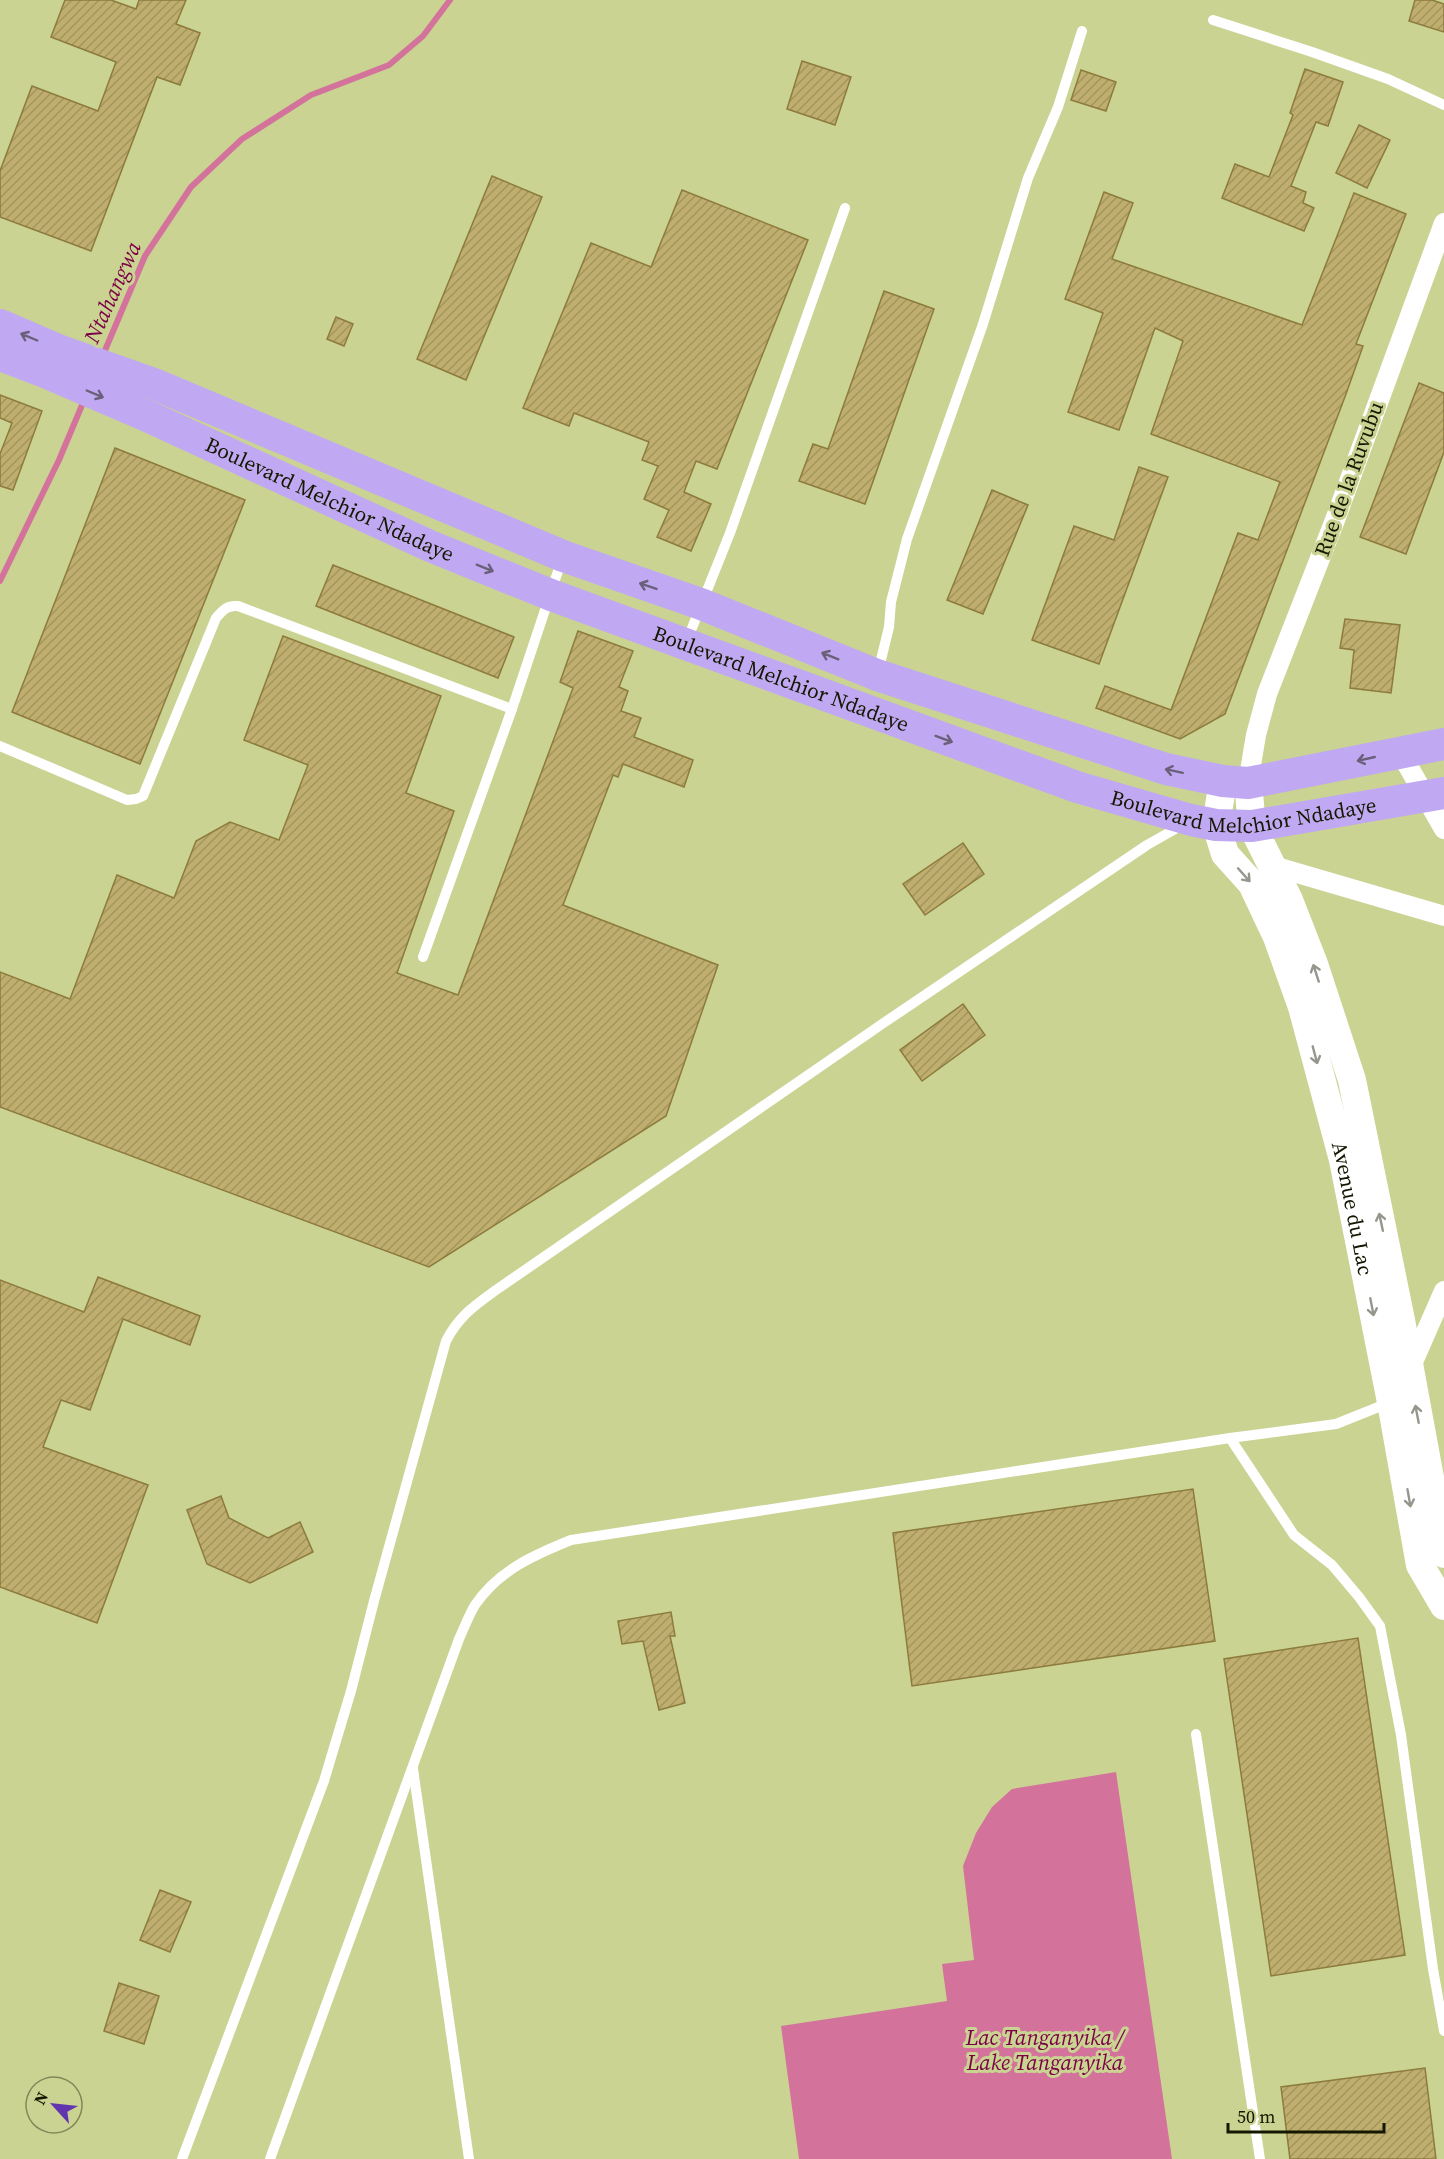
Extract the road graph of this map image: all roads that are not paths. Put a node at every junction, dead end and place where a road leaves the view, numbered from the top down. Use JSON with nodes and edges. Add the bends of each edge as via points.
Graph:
{"nodes":[{"id":1,"x":1212,"y":20,"type":"dead end"},
{"id":2,"x":1082,"y":31,"type":"dead end"},
{"id":3,"x":1444,"y":105,"type":"edge"},
{"id":4,"x":845,"y":208,"type":"dead end"},
{"id":5,"x":1444,"y":223,"type":"edge"},
{"id":6,"x":0,"y":325,"type":"edge"},
{"id":7,"x":0,"y":355,"type":"edge"},
{"id":8,"x":51,"y":361,"type":"junction"},
{"id":9,"x":563,"y":556,"type":"junction"},
{"id":10,"x":551,"y":595,"type":"junction"},
{"id":11,"x":701,"y":604,"type":"junction"},
{"id":12,"x":686,"y":643,"type":"junction"},
{"id":13,"x":877,"y":675,"type":"junction"},
{"id":14,"x":512,"y":709,"type":"junction"},
{"id":15,"x":1444,"y":744,"type":"edge"},
{"id":16,"x":0,"y":746,"type":"edge"},
{"id":17,"x":1400,"y":752,"type":"junction"},
{"id":18,"x":1235,"y":782,"type":"junction"},
{"id":19,"x":1435,"y":795,"type":"edge"},
{"id":20,"x":1204,"y":823,"type":"junction"},
{"id":21,"x":1252,"y":826,"type":"junction"},
{"id":22,"x":1444,"y":829,"type":"edge"},
{"id":23,"x":1270,"y":865,"type":"junction"},
{"id":24,"x":1444,"y":916,"type":"edge"},
{"id":25,"x":423,"y":957,"type":"dead end"},
{"id":26,"x":1444,"y":1291,"type":"edge"},
{"id":27,"x":1409,"y":1371,"type":"junction"},
{"id":28,"x":1391,"y":1402,"type":"junction"},
{"id":29,"x":1230,"y":1438,"type":"junction"},
{"id":30,"x":1444,"y":1554,"type":"edge"},
{"id":31,"x":1444,"y":1606,"type":"edge"},
{"id":32,"x":1196,"y":1734,"type":"dead end"},
{"id":33,"x":413,"y":1766,"type":"junction"},
{"id":34,"x":1444,"y":2031,"type":"edge"},
{"id":35,"x":182,"y":2159,"type":"edge"},
{"id":36,"x":270,"y":2159,"type":"edge"},
{"id":37,"x":469,"y":2159,"type":"edge"},
{"id":38,"x":1260,"y":2159,"type":"edge"}],
"edges":[{"from":1,"to":3,"type":"lane","via":[[1388,79]]},
{"from":2,"to":13,"type":"lane","via":[[1058,107],[1028,178],[983,324],[907,539]]},
{"from":4,"to":11,"type":"lane"},
{"from":5,"to":18,"type":"street","name":"Rue de la Ruvubu","via":[[1267,694],[1256,735]]},
{"from":8,"to":6,"type":"main road","one_way":true},
{"from":7,"to":8,"type":"main road"},
{"from":8,"to":9,"type":"main road","name":"Boulevard Melchior Ndadaye","via":[[154,384]]},
{"from":8,"to":10,"type":"main road","name":"Boulevard Melchior Ndadaye","one_way":true,"via":[[145,415],[430,546]]},
{"from":9,"to":10,"type":"lane"},
{"from":11,"to":9,"type":"main road","name":"Boulevard Melchior Ndadaye","one_way":true},
{"from":10,"to":12,"type":"main road","name":"Boulevard Melchior Ndadaye"},
{"from":10,"to":14,"type":"lane"},
{"from":11,"to":12,"type":"lane"},
{"from":13,"to":11,"type":"main road","name":"Boulevard Melchior Ndadaye","one_way":true},
{"from":12,"to":20,"type":"main road","name":"Boulevard Melchior Ndadaye","one_way":true,"via":[[1077,788]]},
{"from":18,"to":13,"type":"main road","name":"Boulevard Melchior Ndadaye","one_way":true,"via":[[1166,770]]},
{"from":14,"to":16,"type":"lane","via":[[232,606],[216,618],[143,796],[127,800]]},
{"from":14,"to":25,"type":"lane"},
{"from":15,"to":17,"type":"main road","name":"Boulevard Melchior Ndadaye"},
{"from":17,"to":18,"type":"main road","name":"Boulevard Melchior Ndadaye","one_way":true},
{"from":17,"to":19,"type":"street"},
{"from":18,"to":20,"type":"main road"},
{"from":18,"to":21,"type":"main road","name":"Avenue du Lac"},
{"from":19,"to":21,"type":"main road","name":"Boulevard Melchior Ndadaye"},
{"from":19,"to":22,"type":"street"},
{"from":20,"to":21,"type":"main road","name":"Boulevard Melchior Ndadaye"},
{"from":20,"to":28,"type":"main road","name":"Avenue du Lac","one_way":true,"via":[[1252,884],[1277,937],[1302,1007],[1342,1160]]},
{"from":20,"to":35,"type":"lane","via":[[1147,845],[496,1290],[454,1325],[446,1341],[324,1781]]},
{"from":21,"to":23,"type":"main road","name":"Avenue du Lac"},
{"from":23,"to":24,"type":"street"},
{"from":27,"to":23,"type":"main road","name":"Avenue du Lac","one_way":true,"via":[[1352,1080],[1290,900]]},
{"from":26,"to":27,"type":"street"},
{"from":27,"to":28,"type":"street"},
{"from":30,"to":27,"type":"main road","name":"Avenue du Lac","one_way":true},
{"from":28,"to":29,"type":"lane","via":[[1336,1424]]},
{"from":28,"to":31,"type":"main road","name":"Avenue du Lac","one_way":true,"via":[[1420,1565]]},
{"from":29,"to":33,"type":"lane","via":[[572,1540],[532,1556],[502,1574],[475,1605]]},
{"from":29,"to":34,"type":"lane","via":[[1294,1535],[1332,1565],[1380,1626],[1401,1735]]},
{"from":32,"to":38,"type":"lane"},
{"from":33,"to":36,"type":"lane"},
{"from":33,"to":37,"type":"lane"}]}
